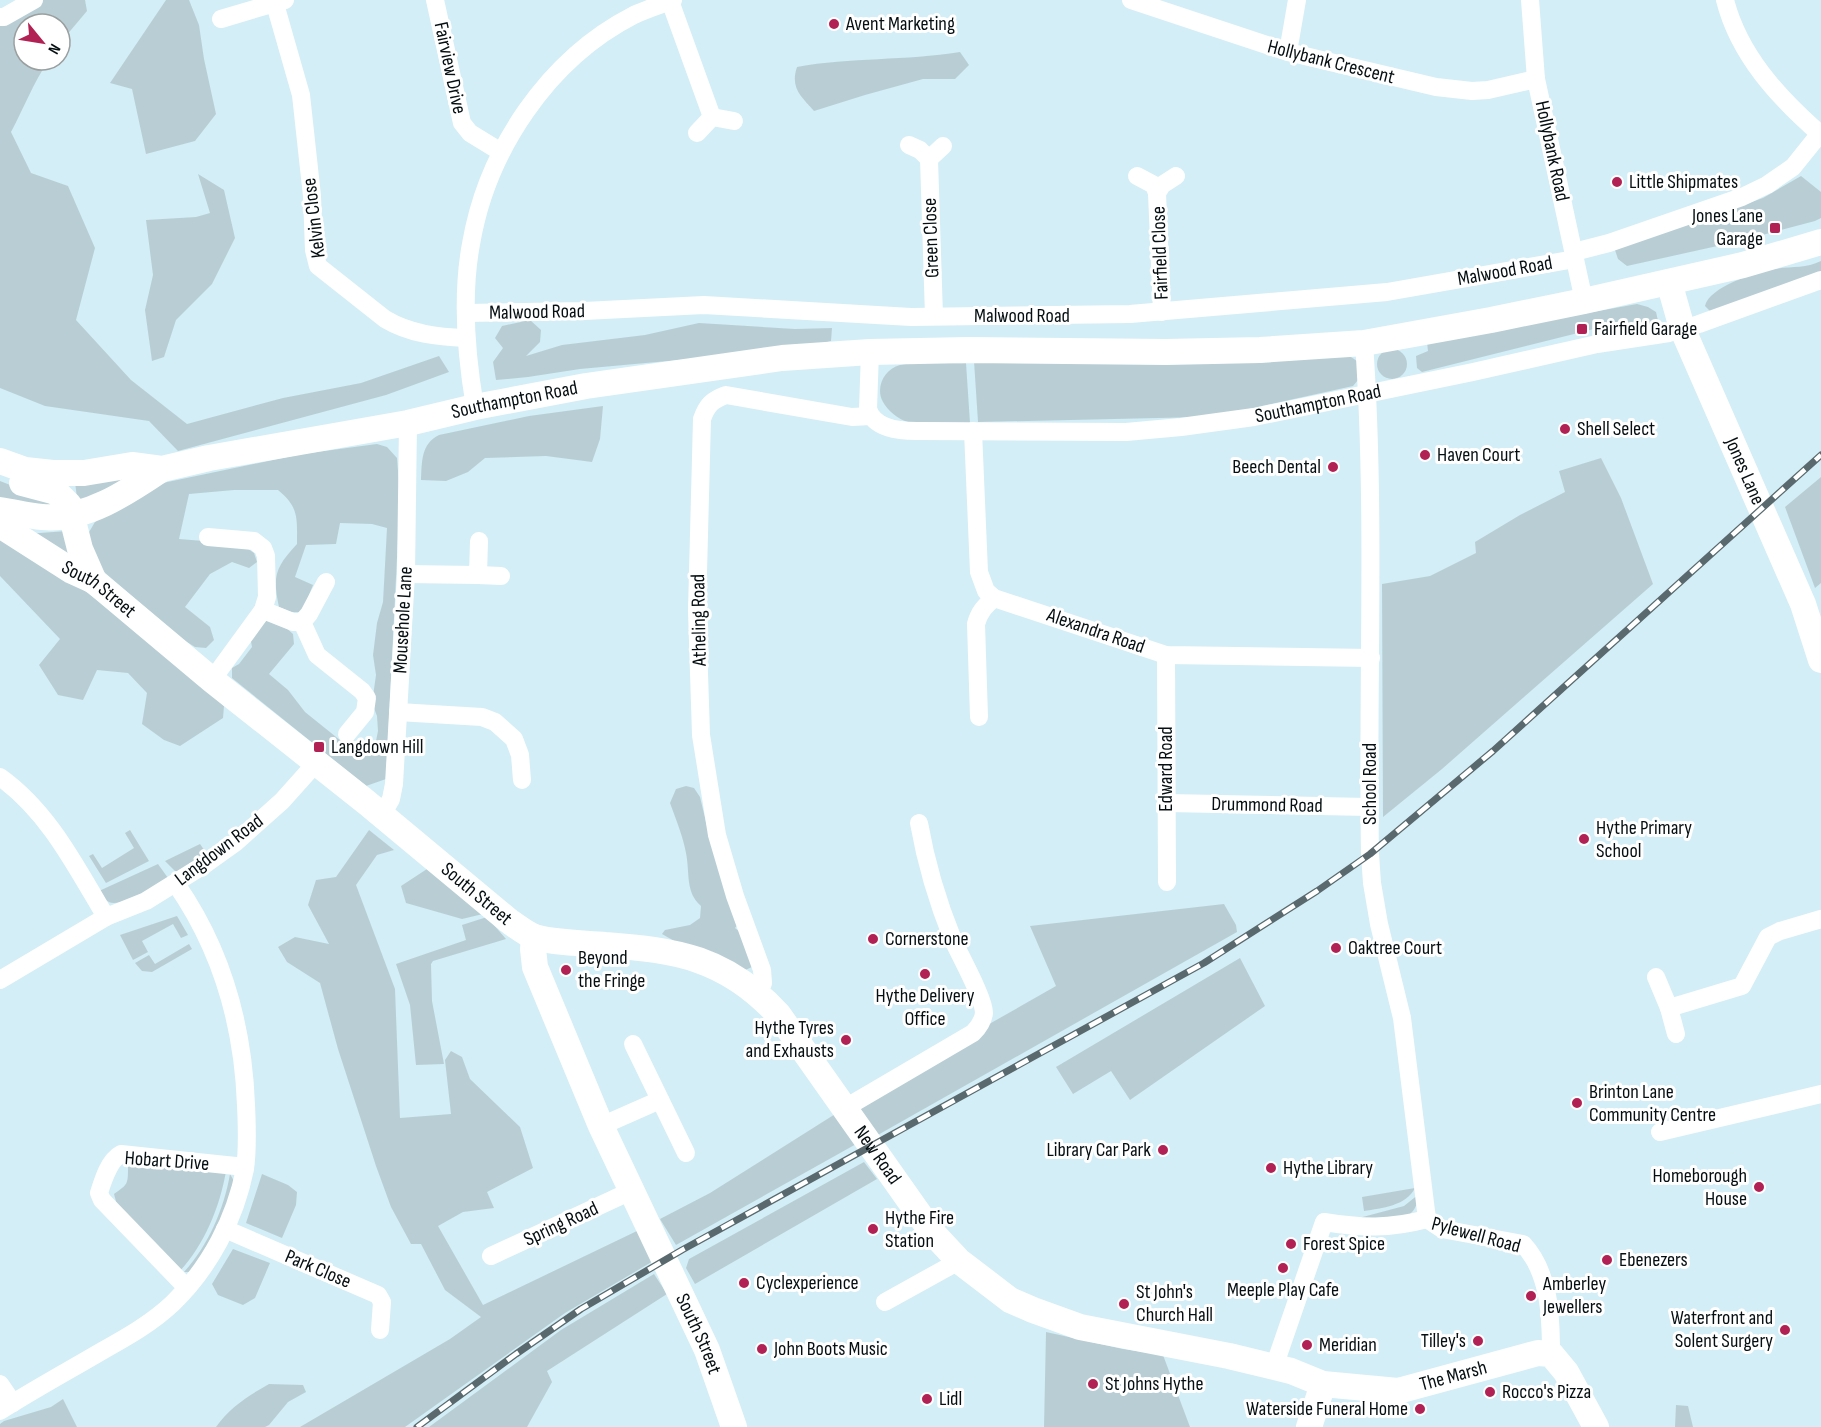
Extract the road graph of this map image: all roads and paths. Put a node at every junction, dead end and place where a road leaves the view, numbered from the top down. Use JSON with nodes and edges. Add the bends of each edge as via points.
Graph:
{"nodes":[{"id":1,"x":34,"y":0,"type":"edge"},
{"id":2,"x":435,"y":0,"type":"edge"},
{"id":3,"x":671,"y":0,"type":"edge"},
{"id":4,"x":1131,"y":0,"type":"edge"},
{"id":5,"x":1297,"y":0,"type":"edge"},
{"id":6,"x":1530,"y":0,"type":"edge"},
{"id":7,"x":1725,"y":0,"type":"edge"},
{"id":8,"x":280,"y":2,"type":"edge"},
{"id":9,"x":0,"y":18,"type":"edge"},
{"id":10,"x":221,"y":18,"type":"dead end"},
{"id":11,"x":1288,"y":52,"type":"junction"},
{"id":12,"x":1536,"y":79,"type":"junction"},
{"id":13,"x":712,"y":117,"type":"junction"},
{"id":14,"x":734,"y":121,"type":"dead end"},
{"id":15,"x":697,"y":133,"type":"dead end"},
{"id":16,"x":1820,"y":133,"type":"edge"},
{"id":17,"x":909,"y":145,"type":"dead end"},
{"id":18,"x":943,"y":146,"type":"dead end"},
{"id":19,"x":501,"y":152,"type":"junction"},
{"id":20,"x":929,"y":159,"type":"junction"},
{"id":21,"x":1137,"y":176,"type":"dead end"},
{"id":22,"x":1176,"y":176,"type":"dead end"},
{"id":23,"x":1157,"y":193,"type":"junction"},
{"id":24,"x":1821,"y":242,"type":"edge"},
{"id":25,"x":1574,"y":256,"type":"junction"},
{"id":26,"x":1821,"y":280,"type":"edge"},
{"id":27,"x":1669,"y":282,"type":"junction"},
{"id":28,"x":1584,"y":301,"type":"junction"},
{"id":29,"x":1162,"y":312,"type":"junction"},
{"id":30,"x":466,"y":313,"type":"junction"},
{"id":31,"x":934,"y":316,"type":"junction"},
{"id":32,"x":1682,"y":328,"type":"junction"},
{"id":33,"x":466,"y":338,"type":"junction"},
{"id":34,"x":1364,"y":343,"type":"junction"},
{"id":35,"x":870,"y":352,"type":"junction"},
{"id":36,"x":1368,"y":394,"type":"junction"},
{"id":37,"x":475,"y":407,"type":"junction"},
{"id":38,"x":870,"y":416,"type":"junction"},
{"id":39,"x":408,"y":423,"type":"junction"},
{"id":40,"x":973,"y":431,"type":"junction"},
{"id":41,"x":0,"y":461,"type":"edge"},
{"id":42,"x":162,"y":469,"type":"junction"},
{"id":43,"x":0,"y":474,"type":"edge"},
{"id":44,"x":0,"y":510,"type":"edge"},
{"id":45,"x":73,"y":514,"type":"junction"},
{"id":46,"x":0,"y":525,"type":"edge"},
{"id":47,"x":208,"y":537,"type":"dead end"},
{"id":48,"x":480,"y":542,"type":"dead end"},
{"id":49,"x":406,"y":574,"type":"junction"},
{"id":50,"x":478,"y":575,"type":"junction"},
{"id":51,"x":501,"y":576,"type":"dead end"},
{"id":52,"x":94,"y":581,"type":"junction"},
{"id":53,"x":326,"y":582,"type":"dead end"},
{"id":54,"x":994,"y":598,"type":"junction"},
{"id":55,"x":263,"y":610,"type":"junction"},
{"id":56,"x":302,"y":622,"type":"junction"},
{"id":57,"x":1166,"y":655,"type":"junction"},
{"id":58,"x":1371,"y":658,"type":"junction"},
{"id":59,"x":1821,"y":660,"type":"edge"},
{"id":60,"x":212,"y":680,"type":"junction"},
{"id":61,"x":398,"y":712,"type":"junction"},
{"id":62,"x":979,"y":717,"type":"dead end"},
{"id":63,"x":347,"y":734,"type":"dead end"},
{"id":64,"x":316,"y":763,"type":"junction"},
{"id":65,"x":0,"y":777,"type":"edge"},
{"id":66,"x":522,"y":780,"type":"dead end"},
{"id":67,"x":1166,"y":803,"type":"junction"},
{"id":68,"x":1369,"y":807,"type":"junction"},
{"id":69,"x":382,"y":815,"type":"junction"},
{"id":70,"x":919,"y":823,"type":"dead end"},
{"id":71,"x":1167,"y":882,"type":"dead end"},
{"id":72,"x":176,"y":884,"type":"junction"},
{"id":73,"x":106,"y":917,"type":"junction"},
{"id":74,"x":1821,"y":919,"type":"edge"},
{"id":75,"x":534,"y":937,"type":"junction"},
{"id":76,"x":1656,"y":977,"type":"dead end"},
{"id":77,"x":0,"y":980,"type":"edge"},
{"id":78,"x":758,"y":994,"type":"junction"},
{"id":79,"x":1669,"y":1008,"type":"junction"},
{"id":80,"x":1676,"y":1034,"type":"dead end"},
{"id":81,"x":633,"y":1044,"type":"dead end"},
{"id":82,"x":1821,"y":1094,"type":"edge"},
{"id":83,"x":660,"y":1100,"type":"junction"},
{"id":84,"x":845,"y":1108,"type":"junction"},
{"id":85,"x":601,"y":1126,"type":"junction"},
{"id":86,"x":1660,"y":1132,"type":"dead end"},
{"id":87,"x":686,"y":1153,"type":"dead end"},
{"id":88,"x":245,"y":1167,"type":"junction"},
{"id":89,"x":631,"y":1191,"type":"junction"},
{"id":90,"x":1427,"y":1220,"type":"junction"},
{"id":91,"x":225,"y":1229,"type":"junction"},
{"id":92,"x":491,"y":1256,"type":"dead end"},
{"id":93,"x":959,"y":1261,"type":"junction"},
{"id":94,"x":187,"y":1288,"type":"junction"},
{"id":95,"x":885,"y":1302,"type":"dead end"},
{"id":96,"x":380,"y":1330,"type":"dead end"},
{"id":97,"x":1551,"y":1354,"type":"junction"},
{"id":98,"x":1274,"y":1367,"type":"junction"},
{"id":99,"x":0,"y":1384,"type":"edge"},
{"id":100,"x":1323,"y":1384,"type":"junction"},
{"id":101,"x":6,"y":1407,"type":"edge"},
{"id":102,"x":734,"y":1427,"type":"edge"},
{"id":103,"x":1309,"y":1427,"type":"edge"},
{"id":104,"x":1596,"y":1427,"type":"edge"}],
"edges":[{"from":1,"to":9,"type":"street"},
{"from":2,"to":19,"type":"street","name":"Fairview Drive","via":[[462,123],[475,137]]},
{"from":3,"to":13,"type":"street"},
{"from":3,"to":19,"type":"street","via":[[620,23],[573,58],[538,96]]},
{"from":4,"to":11,"type":"street","name":"Hollybank Crescent"},
{"from":5,"to":11,"type":"street"},
{"from":6,"to":12,"type":"street","name":"Hollybank Road"},
{"from":7,"to":16,"type":"street","via":[[1742,45],[1777,94]]},
{"from":8,"to":10,"type":"street","name":"Kelvin Close"},
{"from":8,"to":33,"type":"street","name":"Kelvin Close","via":[[301,95],[318,266],[396,326]]},
{"from":11,"to":12,"type":"street","name":"Hollybank Crescent","via":[[1453,90],[1488,90]]},
{"from":12,"to":25,"type":"street","name":"Hollybank Road"},
{"from":13,"to":14,"type":"street"},
{"from":13,"to":15,"type":"street"},
{"from":16,"to":25,"type":"street","name":"Malwood Road","via":[[1793,167],[1767,185]]},
{"from":17,"to":20,"type":"street"},
{"from":18,"to":20,"type":"street"},
{"from":19,"to":30,"type":"street","via":[[473,234]]},
{"from":20,"to":31,"type":"street","name":"Green Close"},
{"from":21,"to":23,"type":"street","name":"Fairfield Close","via":[[1154,185]]},
{"from":22,"to":23,"type":"street","name":"Fairfield Close"},
{"from":23,"to":29,"type":"street","name":"Fairfield Close"},
{"from":24,"to":27,"type":"street","name":"Southampton Road"},
{"from":25,"to":28,"type":"street","name":"Hollybank Road"},
{"from":25,"to":29,"type":"street","name":"Malwood Road","via":[[1387,292]]},
{"from":26,"to":32,"type":"street","name":"Southampton Road"},
{"from":27,"to":28,"type":"street","name":"Southampton Road"},
{"from":27,"to":32,"type":"street","name":"Jones Lane"},
{"from":28,"to":34,"type":"street","name":"Southampton Road"},
{"from":29,"to":31,"type":"street","name":"Malwood Road"},
{"from":30,"to":31,"type":"street","name":"Malwood Road","via":[[704,305]]},
{"from":30,"to":33,"type":"street"},
{"from":32,"to":36,"type":"street","name":"Southampton Road"},
{"from":32,"to":59,"type":"street","name":"Jones Lane","via":[[1803,604]]},
{"from":33,"to":37,"type":"street"},
{"from":34,"to":35,"type":"street","name":"Southampton Road","via":[[1166,352]]},
{"from":34,"to":36,"type":"street","name":"School Road"},
{"from":35,"to":37,"type":"street","name":"Southampton Road","via":[[699,369]]},
{"from":35,"to":38,"type":"street"},
{"from":36,"to":40,"type":"street","name":"Southampton Road","via":[[1181,427],[1126,432]]},
{"from":36,"to":58,"type":"street","name":"School Road"},
{"from":37,"to":39,"type":"street","name":"Southampton Road"},
{"from":38,"to":40,"type":"street","name":"Southampton Road","via":[[891,429]]},
{"from":38,"to":78,"type":"street","name":"Atheling Road","via":[[852,417],[726,394],[706,406],[702,419],[697,606],[701,735],[717,835],[762,970],[763,983]]},
{"from":39,"to":42,"type":"street","name":"Southampton Road"},
{"from":39,"to":49,"type":"street","name":"Mousehole Lane"},
{"from":40,"to":54,"type":"street","via":[[979,572],[986,591]]},
{"from":41,"to":42,"type":"street","name":"Southampton Road","via":[[24,470],[53,473],[84,473],[132,465]]},
{"from":42,"to":45,"type":"street","name":"Southampton Road","via":[[137,486]]},
{"from":43,"to":45,"type":"street","via":[[56,492]]},
{"from":44,"to":45,"type":"street","name":"Southampton Road","via":[[43,517]]},
{"from":45,"to":52,"type":"street","via":[[80,549]]},
{"from":46,"to":52,"type":"street","name":"South Street"},
{"from":47,"to":55,"type":"street","via":[[254,541],[263,548],[267,597]]},
{"from":48,"to":50,"type":"street"},
{"from":49,"to":50,"type":"street"},
{"from":49,"to":61,"type":"street","name":"Mousehole Lane"},
{"from":50,"to":51,"type":"street"},
{"from":52,"to":60,"type":"street","name":"South Street"},
{"from":53,"to":56,"type":"street"},
{"from":54,"to":57,"type":"street","name":"Alexandra Road"},
{"from":54,"to":62,"type":"street","via":[[978,615],[976,624]]},
{"from":55,"to":56,"type":"street"},
{"from":55,"to":60,"type":"street"},
{"from":56,"to":63,"type":"street","via":[[317,655],[367,698],[365,712]]},
{"from":57,"to":58,"type":"street","name":"Alexandra Road"},
{"from":57,"to":67,"type":"street","name":"Edward Road"},
{"from":58,"to":68,"type":"street","name":"School Road"},
{"from":60,"to":64,"type":"street","name":"South Street"},
{"from":61,"to":66,"type":"street","via":[[482,717],[495,722],[514,739],[520,754]]},
{"from":61,"to":69,"type":"street","name":"Mousehole Lane","via":[[394,784]]},
{"from":64,"to":69,"type":"street","name":"South Street"},
{"from":64,"to":72,"type":"street","name":"Langdown Road","via":[[282,801],[235,843]]},
{"from":65,"to":73,"type":"street","via":[[44,820]]},
{"from":67,"to":68,"type":"street","name":"Drummond Road"},
{"from":67,"to":71,"type":"street","name":"Edward Road"},
{"from":68,"to":90,"type":"street","name":"School Road","via":[[1372,883],[1402,1018]]},
{"from":69,"to":75,"type":"street","name":"South Street","via":[[509,921]]},
{"from":70,"to":84,"type":"street","via":[[946,921],[984,1014],[973,1033]]},
{"from":72,"to":73,"type":"street","name":"Langdown Road"},
{"from":72,"to":88,"type":"street","via":[[212,945],[234,1013],[246,1093]]},
{"from":73,"to":77,"type":"street","name":"Langdown Road"},
{"from":74,"to":79,"type":"street","via":[[1768,937],[1742,987]]},
{"from":75,"to":78,"type":"street","name":"New Road","via":[[681,953],[720,968]]},
{"from":75,"to":85,"type":"street","name":"South Street","via":[[535,967]]},
{"from":76,"to":79,"type":"street"},
{"from":78,"to":84,"type":"street","name":"New Road","via":[[778,1014]]},
{"from":79,"to":80,"type":"street"},
{"from":81,"to":83,"type":"street"},
{"from":82,"to":86,"type":"street"},
{"from":83,"to":85,"type":"street"},
{"from":83,"to":87,"type":"street"},
{"from":84,"to":93,"type":"street","name":"New Road","via":[[931,1231]]},
{"from":85,"to":89,"type":"street","name":"South Street"},
{"from":88,"to":91,"type":"street"},
{"from":88,"to":94,"type":"street","name":"Hobart Drive","via":[[121,1154],[102,1182],[102,1200]]},
{"from":89,"to":92,"type":"street","name":"Spring Road"},
{"from":89,"to":102,"type":"street","name":"South Street","via":[[707,1350]]},
{"from":90,"to":97,"type":"street","name":"Pylewell Road","via":[[1442,1229],[1523,1244],[1531,1252],[1551,1315]]},
{"from":90,"to":98,"type":"street","name":"Pylewell Road","via":[[1394,1227],[1324,1222]]},
{"from":91,"to":94,"type":"street","via":[[208,1261]]},
{"from":91,"to":96,"type":"street","name":"Park Close","via":[[378,1295],[382,1302]]},
{"from":93,"to":95,"type":"street"},
{"from":93,"to":98,"type":"street","name":"New Road","via":[[1010,1300],[1080,1327]]},
{"from":94,"to":101,"type":"street","via":[[143,1326]]},
{"from":97,"to":100,"type":"street","name":"The Marsh","via":[[1538,1353],[1398,1391]]},
{"from":97,"to":104,"type":"street","via":[[1566,1372]]},
{"from":98,"to":100,"type":"street","name":"The Marsh"},
{"from":99,"to":101,"type":"street"},
{"from":100,"to":103,"type":"street"}]}
